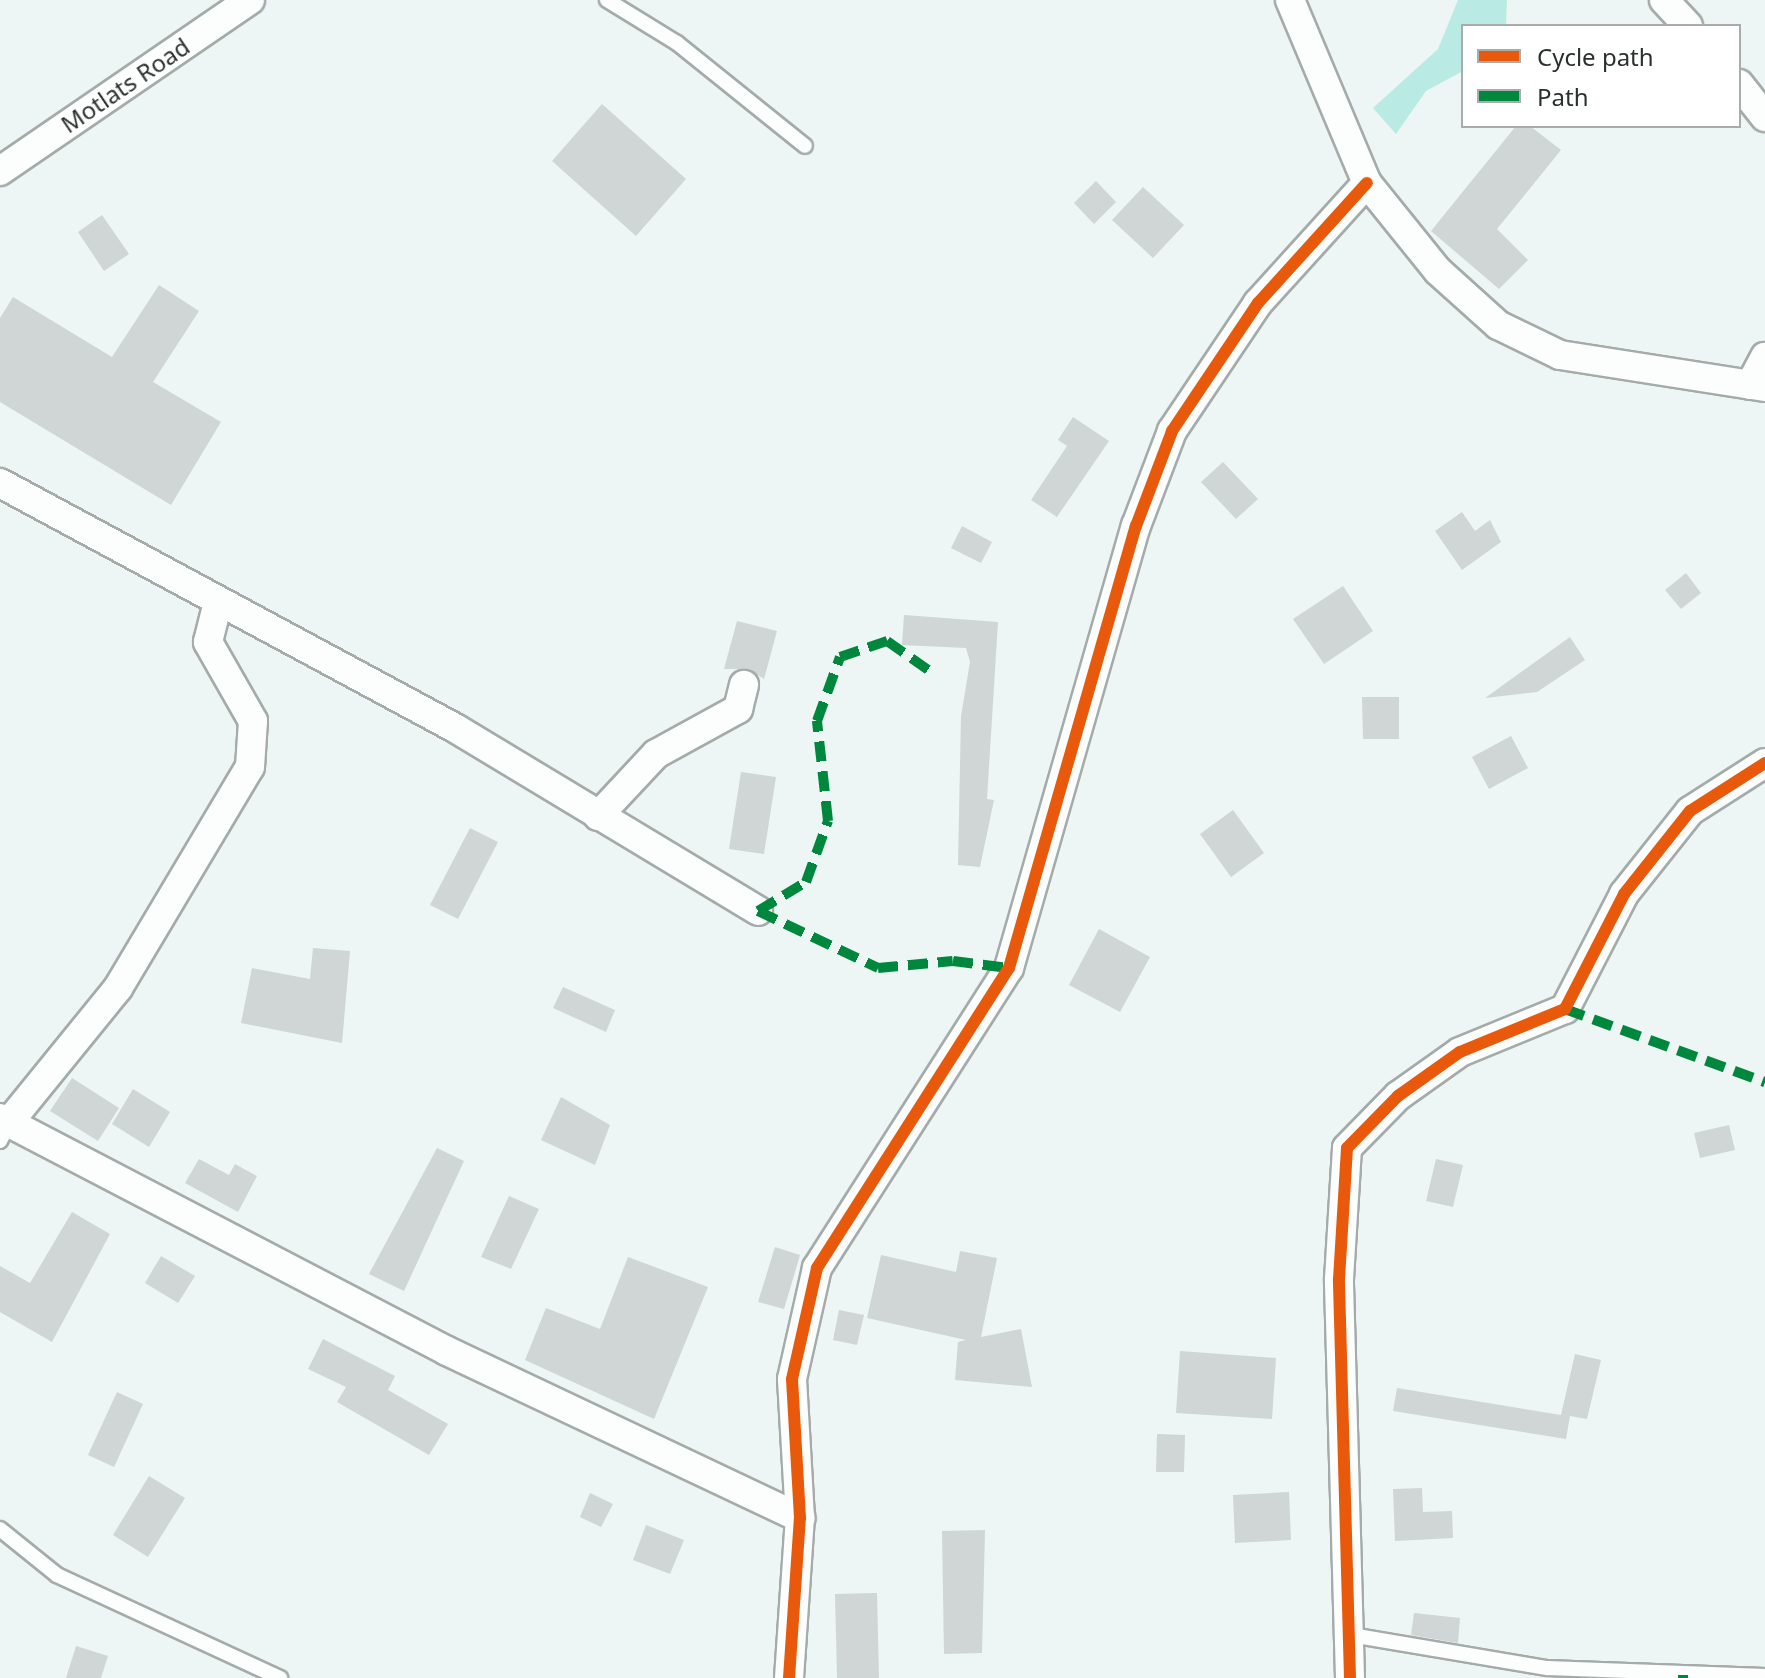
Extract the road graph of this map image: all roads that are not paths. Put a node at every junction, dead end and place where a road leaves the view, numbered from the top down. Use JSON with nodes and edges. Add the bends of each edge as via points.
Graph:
{"nodes":[{"id":1,"x":250,"y":0,"type":"edge"},
{"id":2,"x":607,"y":0,"type":"edge"},
{"id":3,"x":1290,"y":0,"type":"edge"},
{"id":4,"x":1667,"y":1,"type":"edge"},
{"id":5,"x":1686,"y":24,"type":"edge"},
{"id":6,"x":1741,"y":87,"type":"edge"},
{"id":7,"x":1765,"y":117,"type":"edge"},
{"id":8,"x":805,"y":146,"type":"dead end"},
{"id":9,"x":0,"y":171,"type":"edge"},
{"id":10,"x":1367,"y":183,"type":"junction"},
{"id":11,"x":1765,"y":357,"type":"edge"},
{"id":12,"x":1758,"y":386,"type":"edge"},
{"id":13,"x":0,"y":483,"type":"edge"},
{"id":14,"x":217,"y":605,"type":"junction"},
{"id":15,"x":744,"y":685,"type":"dead end"},
{"id":16,"x":1765,"y":763,"type":"edge"},
{"id":17,"x":598,"y":816,"type":"junction"},
{"id":18,"x":758,"y":911,"type":"dead end"},
{"id":19,"x":3,"y":1127,"type":"edge"},
{"id":20,"x":800,"y":1518,"type":"junction"},
{"id":21,"x":0,"y":1529,"type":"edge"},
{"id":22,"x":1351,"y":1635,"type":"junction"},
{"id":23,"x":1765,"y":1676,"type":"edge"},
{"id":24,"x":280,"y":1678,"type":"edge"},
{"id":25,"x":789,"y":1678,"type":"edge"},
{"id":26,"x":1350,"y":1678,"type":"edge"}],
"edges":[{"from":1,"to":9,"type":"street","name":"Motlats Road"},
{"from":2,"to":8,"type":"lane","via":[[677,43]]},
{"from":3,"to":10,"type":"street"},
{"from":4,"to":5,"type":"street"},
{"from":6,"to":7,"type":"street"},
{"from":10,"to":12,"type":"street","via":[[1438,271],[1498,325],[1560,355]]},
{"from":10,"to":20,"type":"street","via":[[1258,303],[1172,431],[1136,526],[1009,968],[817,1268],[792,1379]]},
{"from":11,"to":12,"type":"street"},
{"from":13,"to":14,"type":"street"},
{"from":14,"to":17,"type":"street","via":[[455,728]]},
{"from":14,"to":19,"type":"street","via":[[208,642],[253,721],[250,767],[118,988]]},
{"from":15,"to":17,"type":"street","via":[[738,709],[656,754]]},
{"from":16,"to":22,"type":"street","via":[[1690,811],[1624,894],[1565,1009],[1460,1052],[1398,1096],[1347,1148],[1339,1279]]},
{"from":17,"to":18,"type":"street"},
{"from":19,"to":20,"type":"street","via":[[447,1351]]},
{"from":20,"to":25,"type":"street"},
{"from":21,"to":24,"type":"lane","via":[[57,1575]]},
{"from":22,"to":23,"type":"lane","via":[[1547,1668]]},
{"from":22,"to":26,"type":"street"}]}
